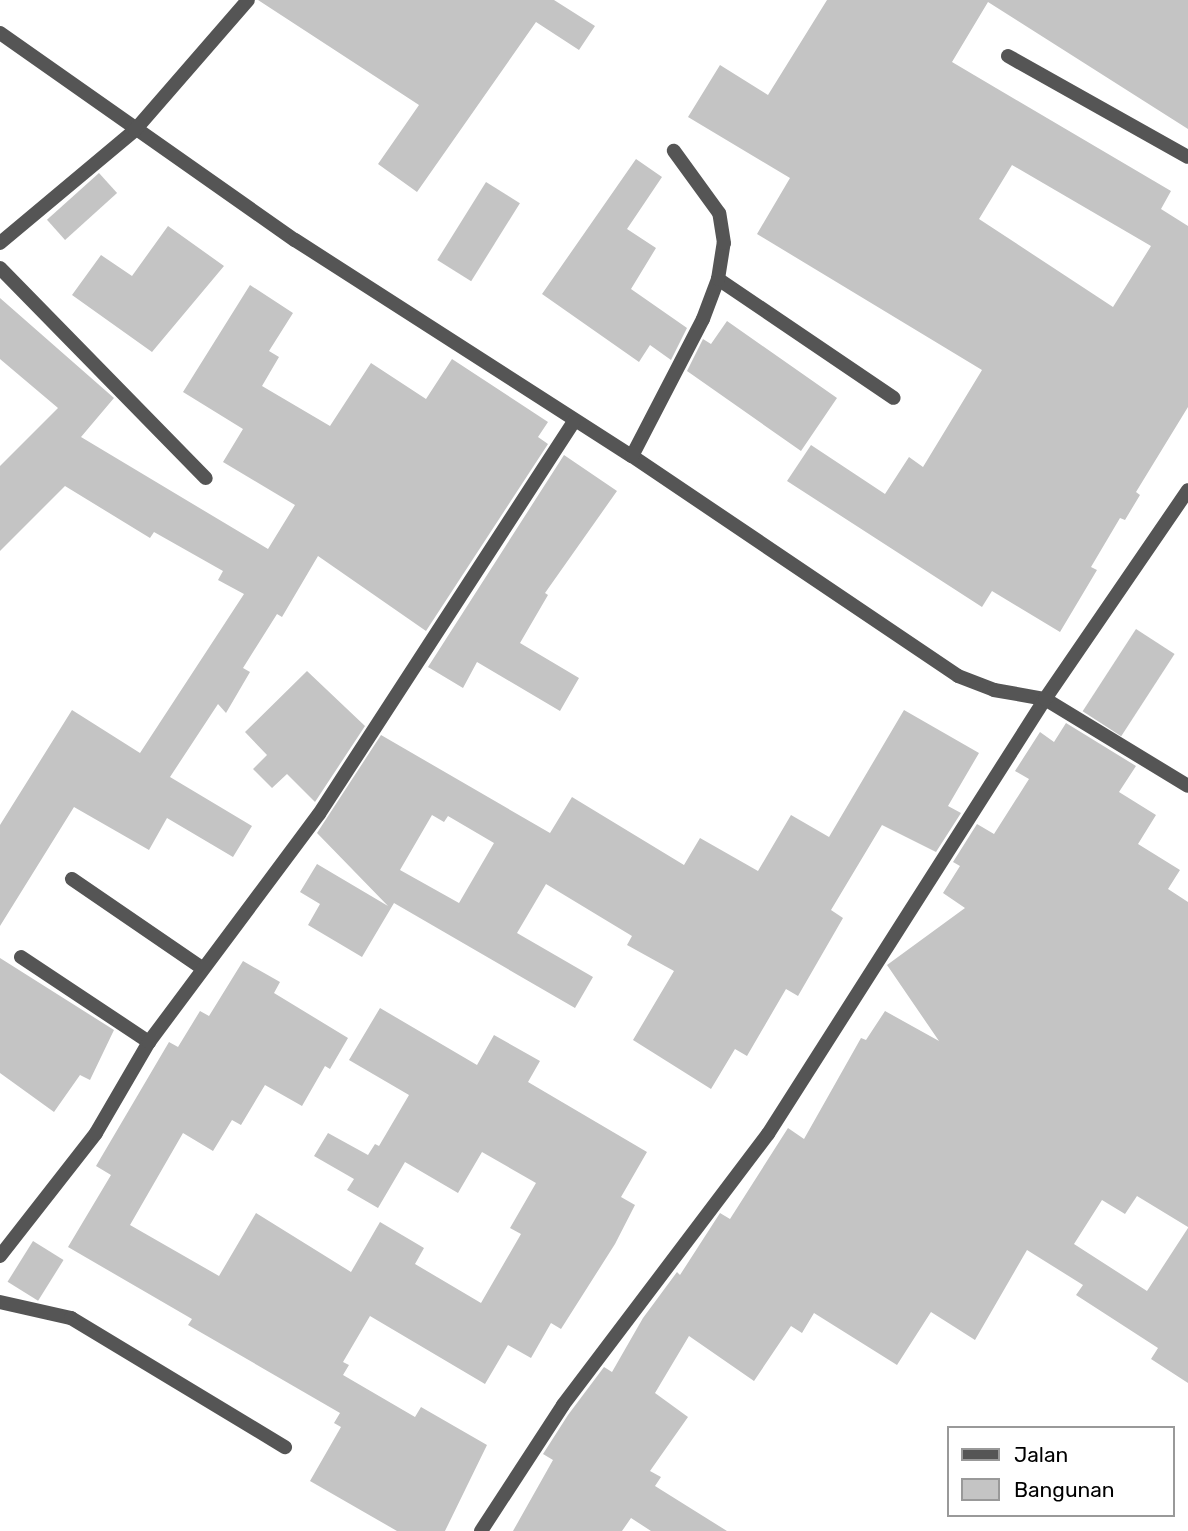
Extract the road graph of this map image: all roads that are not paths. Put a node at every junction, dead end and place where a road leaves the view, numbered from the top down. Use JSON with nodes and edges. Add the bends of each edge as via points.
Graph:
{"nodes":[{"id":1,"x":248,"y":0,"type":"edge"},
{"id":2,"x":0,"y":33,"type":"edge"},
{"id":3,"x":1008,"y":56,"type":"dead end"},
{"id":4,"x":135,"y":130,"type":"junction"},
{"id":5,"x":674,"y":151,"type":"dead end"},
{"id":6,"x":1188,"y":158,"type":"edge"},
{"id":7,"x":0,"y":243,"type":"edge"},
{"id":8,"x":0,"y":268,"type":"edge"},
{"id":9,"x":718,"y":279,"type":"junction"},
{"id":10,"x":894,"y":398,"type":"dead end"},
{"id":11,"x":574,"y":421,"type":"junction"},
{"id":12,"x":632,"y":456,"type":"junction"},
{"id":13,"x":206,"y":478,"type":"dead end"},
{"id":14,"x":1188,"y":490,"type":"edge"},
{"id":15,"x":1045,"y":699,"type":"junction"},
{"id":16,"x":1188,"y":786,"type":"edge"},
{"id":17,"x":72,"y":879,"type":"dead end"},
{"id":18,"x":21,"y":957,"type":"dead end"},
{"id":19,"x":202,"y":968,"type":"junction"},
{"id":20,"x":149,"y":1042,"type":"junction"},
{"id":21,"x":0,"y":1255,"type":"edge"},
{"id":22,"x":0,"y":1302,"type":"edge"},
{"id":23,"x":285,"y":1447,"type":"dead end"},
{"id":24,"x":481,"y":1531,"type":"edge"}],
"edges":[{"from":1,"to":4,"type":"street"},
{"from":2,"to":4,"type":"street"},
{"from":3,"to":6,"type":"street"},
{"from":4,"to":7,"type":"street"},
{"from":4,"to":11,"type":"street"},
{"from":5,"to":9,"type":"street","via":[[719,213],[724,243]]},
{"from":8,"to":13,"type":"street"},
{"from":9,"to":10,"type":"street"},
{"from":9,"to":12,"type":"street","via":[[703,319]]},
{"from":11,"to":12,"type":"street"},
{"from":11,"to":19,"type":"street","via":[[319,814]]},
{"from":12,"to":15,"type":"street","via":[[958,676],[994,690]]},
{"from":14,"to":15,"type":"street"},
{"from":15,"to":16,"type":"street"},
{"from":15,"to":24,"type":"street","via":[[768,1134],[563,1405]]},
{"from":17,"to":19,"type":"street"},
{"from":18,"to":20,"type":"street"},
{"from":19,"to":20,"type":"street"},
{"from":20,"to":21,"type":"street","via":[[96,1133]]},
{"from":22,"to":23,"type":"street","via":[[82,1323]]}]}
